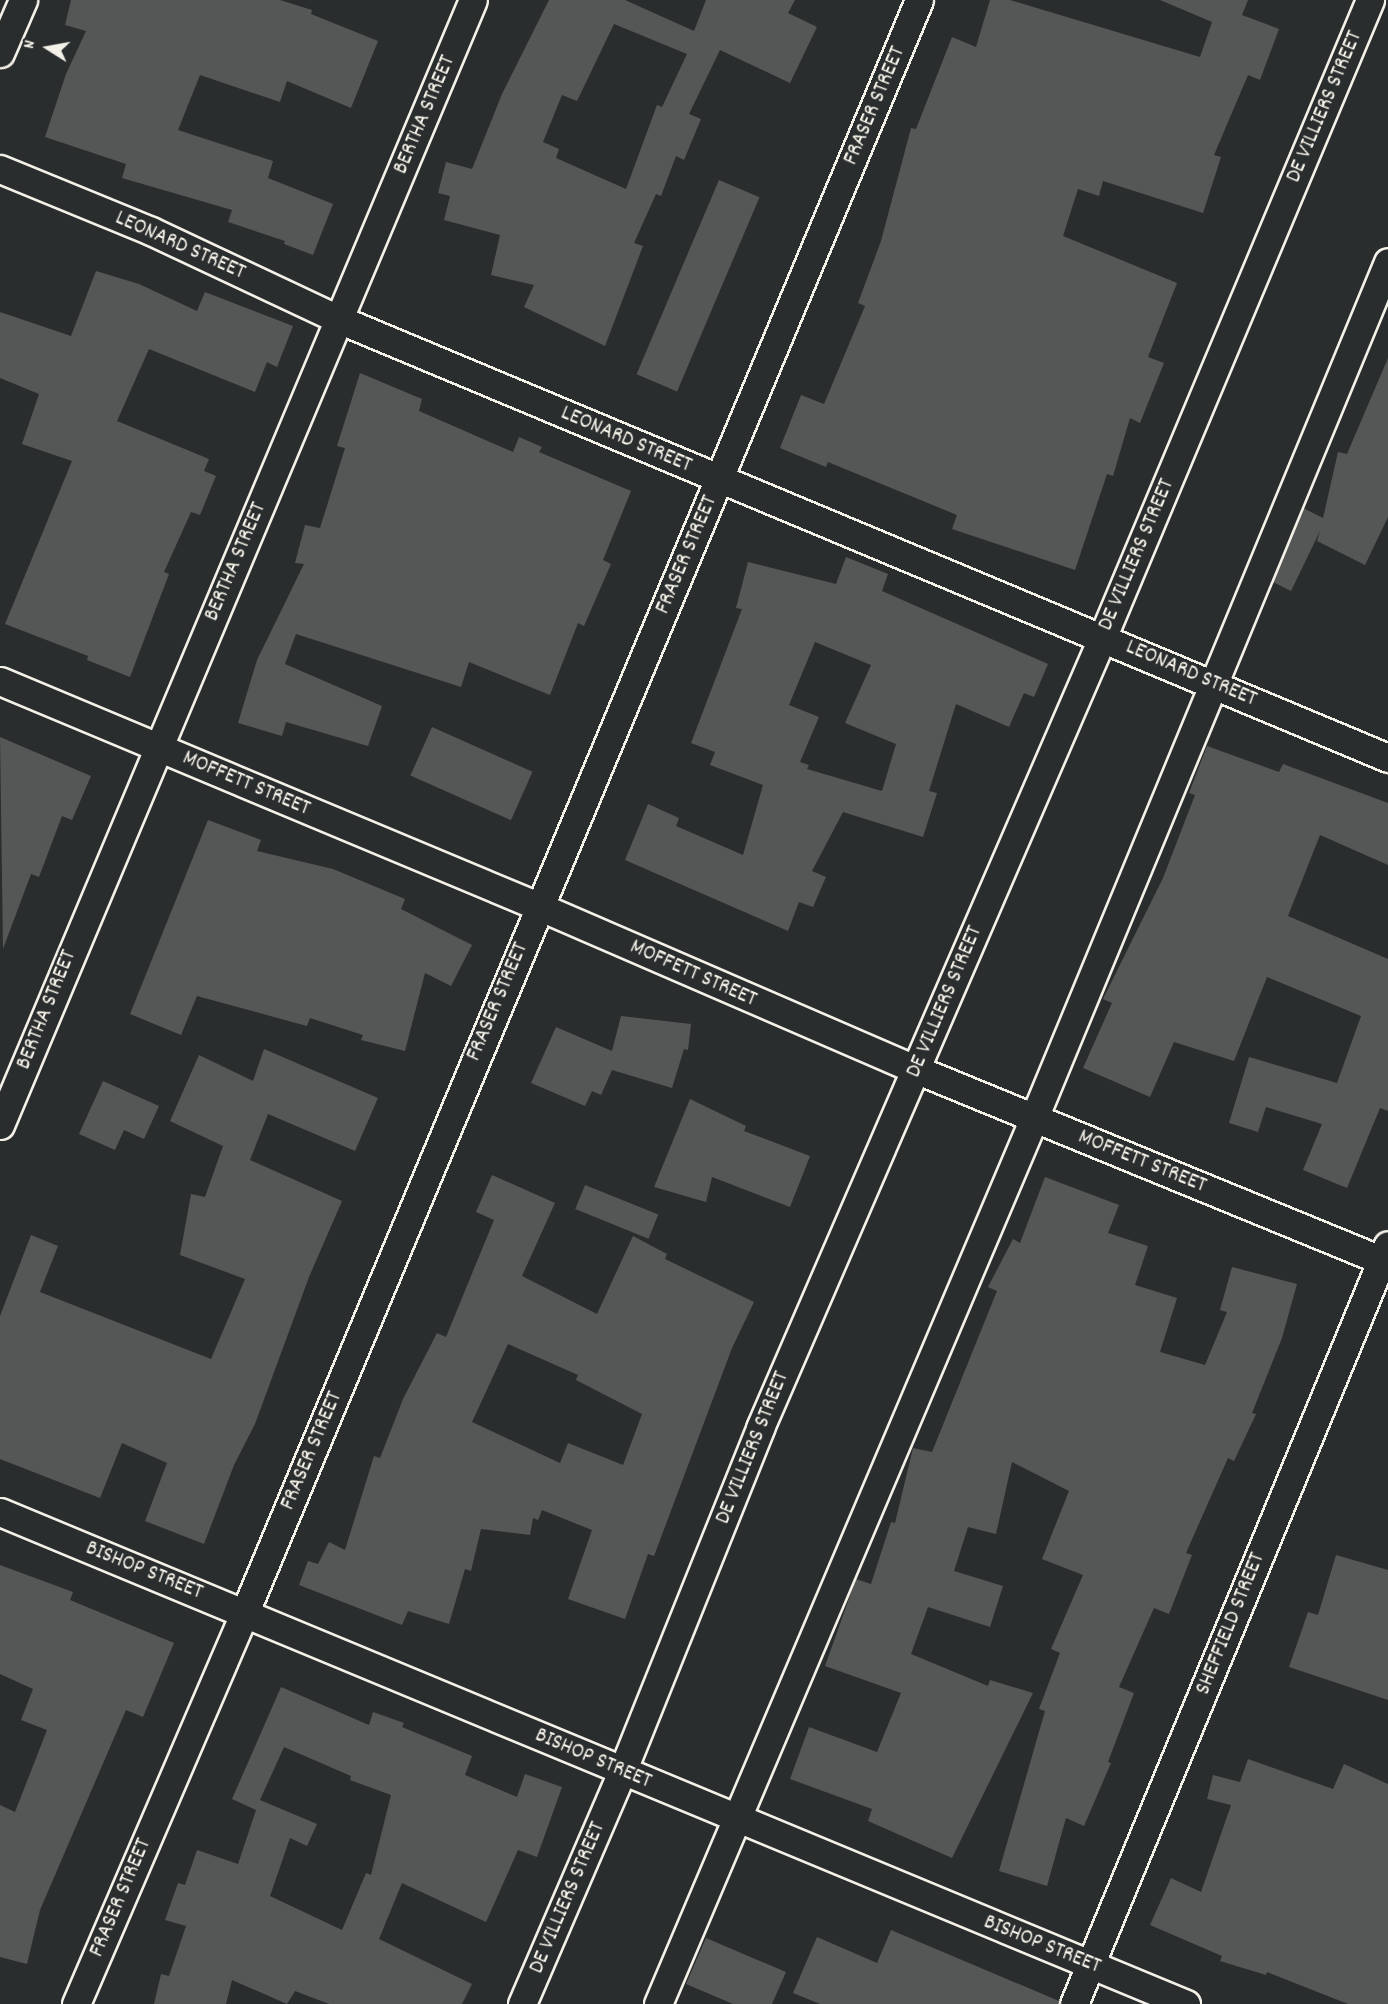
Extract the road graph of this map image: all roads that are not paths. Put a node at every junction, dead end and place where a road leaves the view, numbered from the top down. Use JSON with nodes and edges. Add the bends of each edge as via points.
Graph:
{"nodes":[{"id":1,"x":23,"y":0,"type":"edge"},
{"id":2,"x":473,"y":0,"type":"edge"},
{"id":3,"x":919,"y":0,"type":"edge"},
{"id":4,"x":1370,"y":0,"type":"edge"},
{"id":5,"x":0,"y":54,"type":"edge"},
{"id":6,"x":0,"y":169,"type":"edge"},
{"id":7,"x":1388,"y":262,"type":"edge"},
{"id":8,"x":338,"y":319,"type":"junction"},
{"id":9,"x":719,"y":479,"type":"junction"},
{"id":10,"x":1103,"y":636,"type":"junction"},
{"id":11,"x":0,"y":681,"type":"edge"},
{"id":12,"x":1214,"y":685,"type":"junction"},
{"id":13,"x":159,"y":747,"type":"junction"},
{"id":14,"x":1388,"y":758,"type":"edge"},
{"id":15,"x":538,"y":906,"type":"junction"},
{"id":16,"x":915,"y":1069,"type":"junction"},
{"id":17,"x":1034,"y":1118,"type":"junction"},
{"id":18,"x":0,"y":1125,"type":"edge"},
{"id":19,"x":1386,"y":1256,"type":"edge"},
{"id":20,"x":0,"y":1512,"type":"edge"},
{"id":21,"x":245,"y":1612,"type":"junction"},
{"id":22,"x":622,"y":1772,"type":"junction"},
{"id":23,"x":735,"y":1818,"type":"junction"},
{"id":24,"x":1091,"y":1965,"type":"junction"},
{"id":25,"x":76,"y":2004,"type":"edge"},
{"id":26,"x":522,"y":2004,"type":"edge"},
{"id":27,"x":658,"y":2004,"type":"edge"},
{"id":28,"x":1074,"y":2004,"type":"edge"},
{"id":29,"x":1186,"y":2004,"type":"edge"}],
"edges":[{"from":1,"to":5,"type":"street"},
{"from":2,"to":8,"type":"street","name":"BERTHA STREET"},
{"from":3,"to":9,"type":"street","name":"FRASER STREET"},
{"from":4,"to":10,"type":"street","name":"DE VILLIERS STREET"},
{"from":6,"to":8,"type":"street","name":"LEONARD STREET","via":[[152,231]]},
{"from":7,"to":12,"type":"street"},
{"from":8,"to":9,"type":"street","name":"LEONARD STREET"},
{"from":8,"to":13,"type":"street","name":"BERTHA STREET"},
{"from":9,"to":10,"type":"street","name":"LEONARD STREET"},
{"from":9,"to":15,"type":"street","name":"FRASER STREET"},
{"from":10,"to":12,"type":"street","name":"LEONARD STREET"},
{"from":10,"to":16,"type":"street","name":"DE VILLIERS STREET"},
{"from":11,"to":13,"type":"street","name":"MOFFETT STREET"},
{"from":12,"to":14,"type":"street","name":"LEONARD STREET"},
{"from":12,"to":17,"type":"street"},
{"from":13,"to":15,"type":"street","name":"MOFFETT STREET"},
{"from":13,"to":18,"type":"street","name":"BERTHA STREET"},
{"from":15,"to":16,"type":"street","name":"MOFFETT STREET"},
{"from":15,"to":21,"type":"street","name":"FRASER STREET"},
{"from":16,"to":17,"type":"street","name":"MOFFETT STREET"},
{"from":16,"to":22,"type":"street","name":"DE VILLIERS STREET","via":[[760,1428]]},
{"from":17,"to":19,"type":"street","name":"MOFFETT STREET"},
{"from":17,"to":23,"type":"street"},
{"from":19,"to":24,"type":"street","name":"SHEFFIELD STREET"},
{"from":20,"to":21,"type":"street","name":"BISHOP STREET"},
{"from":21,"to":22,"type":"street","name":"BISHOP STREET"},
{"from":21,"to":25,"type":"street","name":"FRASER STREET"},
{"from":22,"to":23,"type":"street","name":"BISHOP STREET"},
{"from":22,"to":26,"type":"street","name":"DE VILLIERS STREET"},
{"from":23,"to":24,"type":"street","name":"BISHOP STREET"},
{"from":23,"to":27,"type":"street"},
{"from":24,"to":28,"type":"street","name":"SHEFFIELD STREET"},
{"from":24,"to":29,"type":"street","name":"BISHOP STREET"}]}
